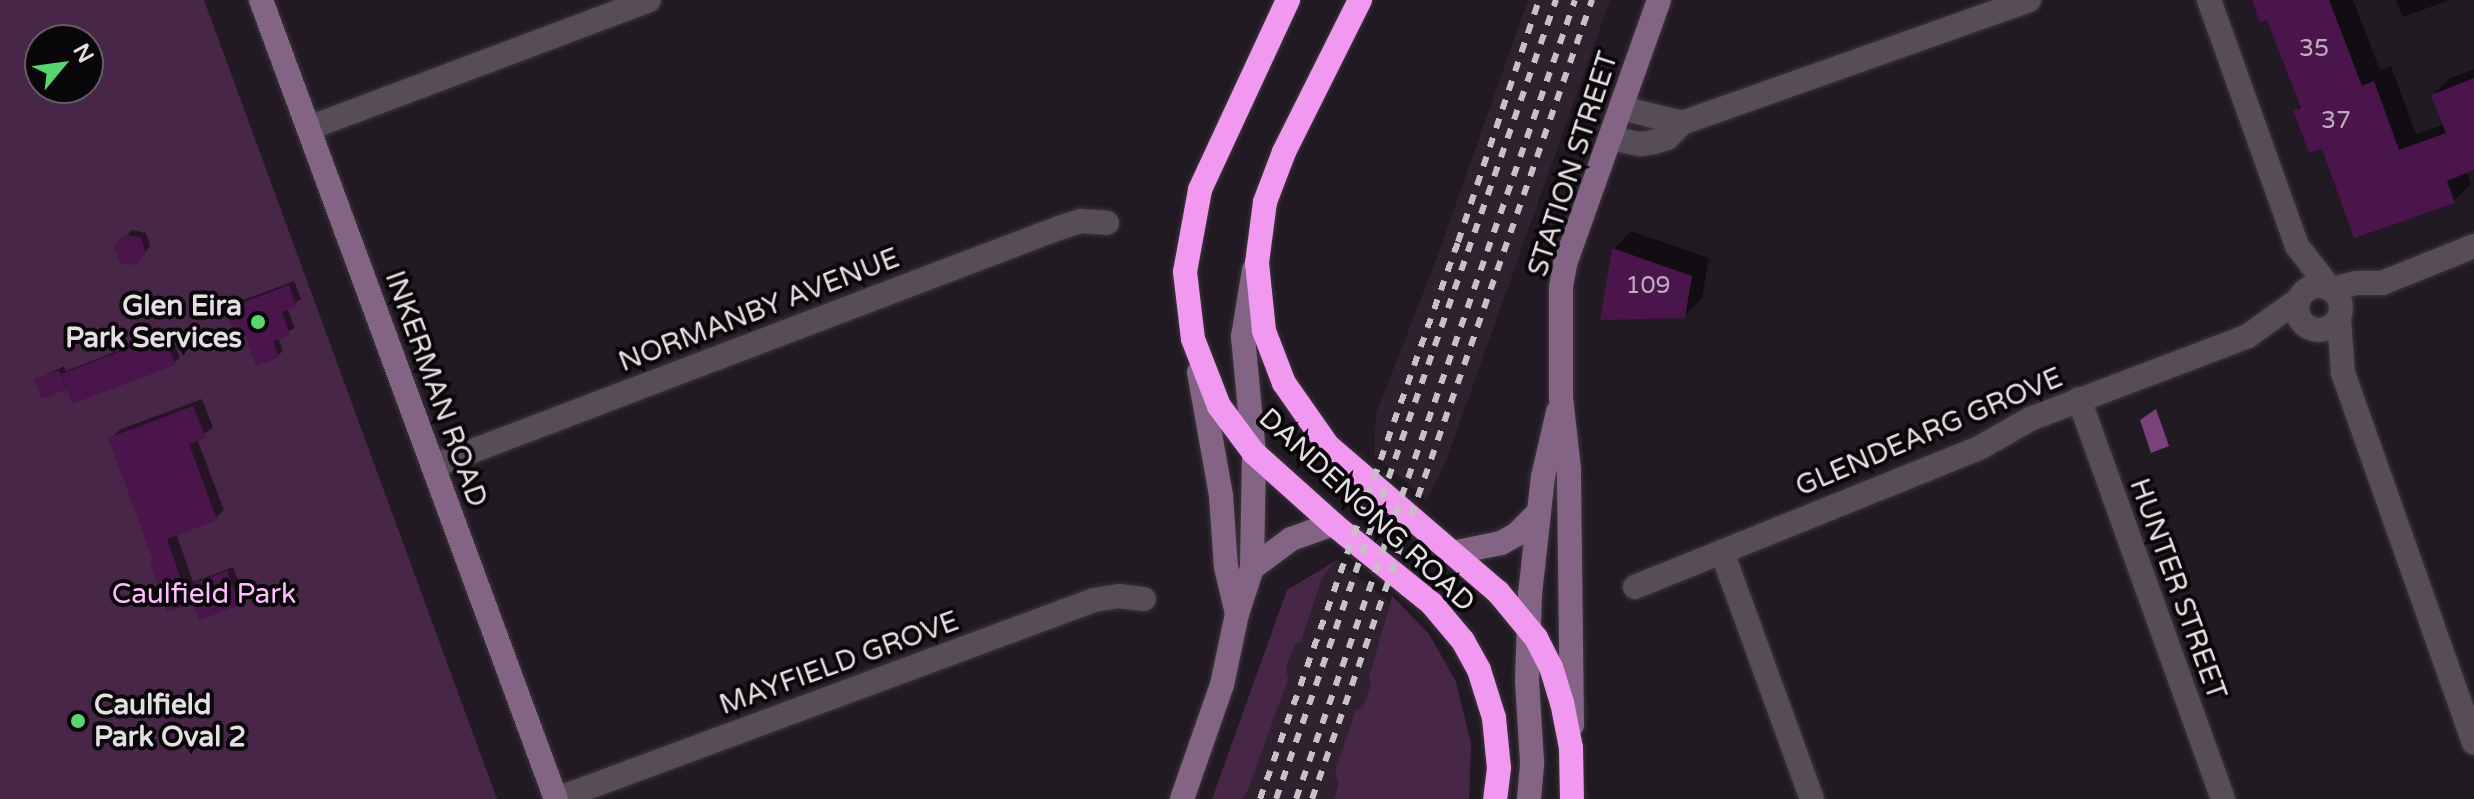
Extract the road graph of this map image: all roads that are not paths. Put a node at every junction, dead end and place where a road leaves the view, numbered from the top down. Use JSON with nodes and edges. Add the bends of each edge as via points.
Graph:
{"nodes":[{"id":1,"x":261,"y":0,"type":"edge"},
{"id":2,"x":649,"y":0,"type":"edge"},
{"id":3,"x":1288,"y":0,"type":"edge"},
{"id":4,"x":1360,"y":0,"type":"edge"},
{"id":5,"x":1659,"y":0,"type":"edge"},
{"id":6,"x":2029,"y":0,"type":"edge"},
{"id":7,"x":2210,"y":0,"type":"edge"},
{"id":8,"x":1621,"y":108,"type":"junction"},
{"id":9,"x":1682,"y":123,"type":"junction"},
{"id":10,"x":309,"y":128,"type":"junction"},
{"id":11,"x":1611,"y":138,"type":"junction"},
{"id":12,"x":1107,"y":223,"type":"dead end"},
{"id":13,"x":1258,"y":245,"type":"junction"},
{"id":14,"x":2297,"y":246,"type":"junction"},
{"id":15,"x":2474,"y":246,"type":"edge"},
{"id":16,"x":2382,"y":283,"type":"junction"},
{"id":17,"x":2330,"y":288,"type":"junction"},
{"id":18,"x":2299,"y":298,"type":"junction"},
{"id":19,"x":2340,"y":317,"type":"junction"},
{"id":20,"x":2312,"y":329,"type":"junction"},
{"id":21,"x":2248,"y":336,"type":"junction"},
{"id":22,"x":1193,"y":339,"type":"junction"},
{"id":23,"x":2343,"y":373,"type":"junction"},
{"id":24,"x":1561,"y":398,"type":"junction"},
{"id":25,"x":2079,"y":399,"type":"junction"},
{"id":26,"x":1254,"y":453,"type":"junction"},
{"id":27,"x":433,"y":466,"type":"junction"},
{"id":28,"x":1539,"y":512,"type":"junction"},
{"id":29,"x":1333,"y":524,"type":"junction"},
{"id":30,"x":1722,"y":552,"type":"junction"},
{"id":31,"x":1452,"y":553,"type":"junction"},
{"id":32,"x":1252,"y":568,"type":"junction"},
{"id":33,"x":1635,"y":587,"type":"dead end"},
{"id":34,"x":1144,"y":599,"type":"dead end"},
{"id":35,"x":1237,"y":614,"type":"junction"},
{"id":36,"x":1528,"y":627,"type":"junction"},
{"id":37,"x":2474,"y":742,"type":"edge"},
{"id":38,"x":1572,"y":758,"type":"junction"},
{"id":39,"x":556,"y":799,"type":"edge"},
{"id":40,"x":1182,"y":799,"type":"edge"},
{"id":41,"x":1495,"y":799,"type":"edge"},
{"id":42,"x":1529,"y":799,"type":"edge"},
{"id":43,"x":1572,"y":799,"type":"edge"},
{"id":44,"x":1812,"y":799,"type":"edge"},
{"id":45,"x":2223,"y":799,"type":"edge"}],
"edges":[{"from":1,"to":10,"type":"street","name":"INKERMAN ROAD"},
{"from":2,"to":10,"type":"street"},
{"from":3,"to":22,"type":"highway","name":"DANDENONG ROAD","via":[[1200,190],[1185,272]]},
{"from":4,"to":13,"type":"highway","name":"DANDENONG ROAD","via":[[1277,168]]},
{"from":5,"to":8,"type":"street","name":"STATION STREET"},
{"from":6,"to":9,"type":"street"},
{"from":7,"to":14,"type":"street"},
{"from":8,"to":9,"type":"street"},
{"from":8,"to":11,"type":"street","name":"STATION STREET"},
{"from":9,"to":11,"type":"street","via":[[1654,142]]},
{"from":10,"to":27,"type":"street","name":"INKERMAN ROAD"},
{"from":11,"to":24,"type":"street","name":"STATION STREET","via":[[1565,264]]},
{"from":12,"to":27,"type":"street","name":"NORMANBY AVENUE","via":[[1081,221],[1059,228]]},
{"from":13,"to":26,"type":"street","via":[[1243,337]]},
{"from":13,"to":31,"type":"highway","name":"DANDENONG ROAD","via":[[1264,331],[1296,402],[1340,457]]},
{"from":14,"to":17,"type":"street"},
{"from":14,"to":18,"type":"street"},
{"from":15,"to":16,"type":"street"},
{"from":16,"to":17,"type":"street"},
{"from":16,"to":19,"type":"street"},
{"from":17,"to":18,"type":"street","via":[[2313,286]]},
{"from":17,"to":19,"type":"street","via":[[2340,300]]},
{"from":18,"to":20,"type":"street","via":[[2299,316]]},
{"from":18,"to":21,"type":"street","name":"GLENDEARG GROVE"},
{"from":19,"to":20,"type":"street","via":[[2329,328]]},
{"from":19,"to":23,"type":"street"},
{"from":20,"to":21,"type":"street","name":"GLENDEARG GROVE"},
{"from":20,"to":23,"type":"street"},
{"from":21,"to":25,"type":"street","name":"GLENDEARG GROVE"},
{"from":22,"to":26,"type":"highway","name":"DANDENONG ROAD","via":[[1219,406]]},
{"from":22,"to":35,"type":"street"},
{"from":23,"to":37,"type":"street"},
{"from":24,"to":28,"type":"street","name":"STATION STREET"},
{"from":24,"to":38,"type":"street","name":"STATION STREET","via":[[1569,469]]},
{"from":25,"to":30,"type":"street","name":"GLENDEARG GROVE","via":[[1981,447]]},
{"from":25,"to":45,"type":"street","name":"HUNTER STREET"},
{"from":26,"to":29,"type":"highway","name":"DANDENONG ROAD"},
{"from":26,"to":32,"type":"street"},
{"from":27,"to":39,"type":"street","name":"INKERMAN ROAD"},
{"from":28,"to":31,"type":"street","via":[[1501,543]]},
{"from":28,"to":36,"type":"street","name":"STATION STREET"},
{"from":29,"to":32,"type":"street","via":[[1285,543]]},
{"from":29,"to":41,"type":"highway","name":"DANDENONG ROAD","via":[[1432,604],[1473,657],[1497,731]]},
{"from":30,"to":33,"type":"street","name":"GLENDEARG GROVE"},
{"from":30,"to":44,"type":"street"},
{"from":31,"to":36,"type":"highway","name":"DANDENONG ROAD","via":[[1498,592]]},
{"from":32,"to":35,"type":"street"},
{"from":34,"to":39,"type":"street","name":"MAYFIELD GROVE","via":[[1094,600]]},
{"from":35,"to":40,"type":"street","via":[[1222,685]]},
{"from":36,"to":38,"type":"highway","name":"DANDENONG ROAD","via":[[1555,679]]},
{"from":36,"to":42,"type":"street","name":"STATION STREET"},
{"from":38,"to":43,"type":"highway","name":"DANDENONG ROAD"}]}
